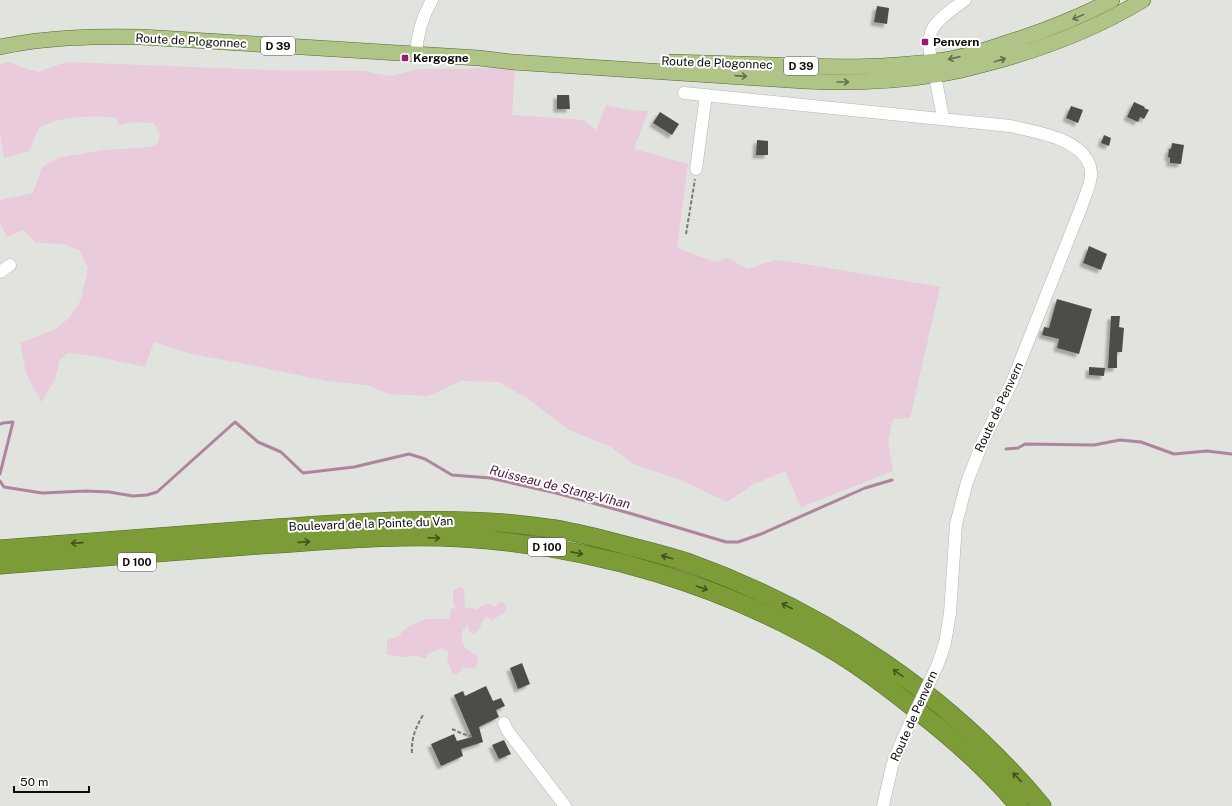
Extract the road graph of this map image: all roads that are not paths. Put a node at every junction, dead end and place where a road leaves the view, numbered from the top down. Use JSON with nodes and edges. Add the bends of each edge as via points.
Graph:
{"nodes":[{"id":1,"x":432,"y":0,"type":"edge"},
{"id":2,"x":965,"y":0,"type":"edge"},
{"id":3,"x":1112,"y":0,"type":"edge"},
{"id":4,"x":1144,"y":0,"type":"edge"},
{"id":5,"x":0,"y":47,"type":"edge"},
{"id":6,"x":416,"y":54,"type":"junction"},
{"id":7,"x":933,"y":68,"type":"junction"},
{"id":8,"x":684,"y":93,"type":"dead end"},
{"id":9,"x":706,"y":95,"type":"junction"},
{"id":10,"x":944,"y":119,"type":"junction"},
{"id":11,"x":696,"y":169,"type":"road end"},
{"id":12,"x":273,"y":544,"type":"junction"},
{"id":13,"x":0,"y":549,"type":"edge"},
{"id":14,"x":0,"y":565,"type":"edge"},
{"id":15,"x":0,"y":574,"type":"edge"},
{"id":16,"x":504,"y":723,"type":"dead end"},
{"id":17,"x":565,"y":806,"type":"edge"},
{"id":18,"x":883,"y":806,"type":"edge"},
{"id":19,"x":1019,"y":806,"type":"edge"},
{"id":20,"x":1042,"y":806,"type":"edge"}],
"edges":[{"from":1,"to":6,"type":"street","via":[[423,17]]},
{"from":2,"to":7,"type":"street","via":[[933,29],[930,43]]},
{"from":3,"to":7,"type":"main road","name":"Route de Plogonnec","number":"D 39","one_way":true,"via":[[1038,33],[962,56]]},
{"from":7,"to":4,"type":"main road","name":"Route de Plogonnec","number":"D 39","one_way":true,"via":[[978,66],[1040,48],[1102,22]]},
{"from":5,"to":6,"type":"main road","name":"Route de Plogonnec","number":"D 39","via":[[61,38],[120,37]]},
{"from":6,"to":7,"type":"main road","name":"Route de Plogonnec","number":"D 39","via":[[829,82],[880,81]]},
{"from":7,"to":10,"type":"street"},
{"from":8,"to":9,"type":"street"},
{"from":9,"to":10,"type":"street"},
{"from":9,"to":11,"type":"street"},
{"from":10,"to":18,"type":"street","name":"Route de Penvern","bridge":true,"via":[[1010,126],[1054,137],[1078,148],[1085,156],[1091,172],[1079,212],[1012,382],[983,441],[967,482],[956,524],[950,613],[945,643],[892,766]]},
{"from":12,"to":14,"type":"highway","name":"Boulevard de la Pointe du Van","number":"D 100"},
{"from":12,"to":15,"type":"highway","number":"D 100","via":[[88,568]]},
{"from":12,"to":19,"type":"highway","name":"Boulevard de la Pointe du Van","number":"D 100","one_way":true,"via":[[425,537],[532,545],[613,560],[712,592],[802,633],[841,655],[894,692],[949,736],[982,766]]},
{"from":20,"to":13,"type":"highway","name":"Boulevard de la Pointe du Van","number":"D 100","one_way":true,"via":[[1003,762],[936,701],[858,646],[827,627],[746,586],[689,564],[633,547],[566,531],[443,520],[383,521]]},
{"from":16,"to":17,"type":"street"}]}
